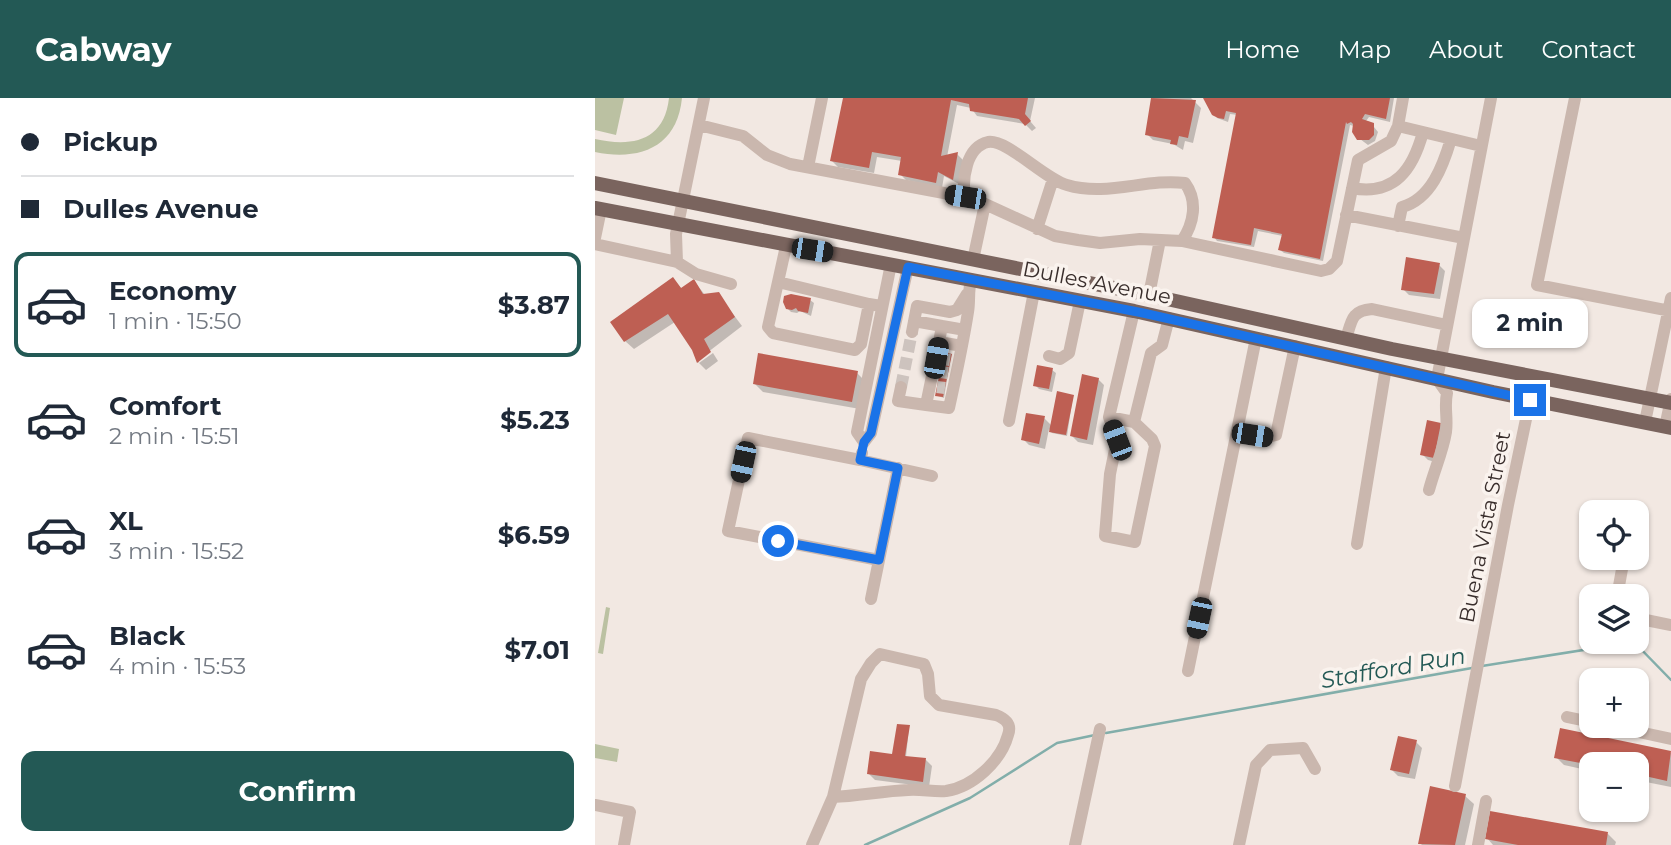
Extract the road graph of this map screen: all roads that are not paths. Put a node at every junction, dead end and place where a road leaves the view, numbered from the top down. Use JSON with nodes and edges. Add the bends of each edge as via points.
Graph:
{"nodes":[{"id":1,"x":704,"y":98,"type":"edge"},
{"id":2,"x":822,"y":98,"type":"edge"},
{"id":3,"x":1403,"y":98,"type":"edge"},
{"id":4,"x":1491,"y":98,"type":"edge"},
{"id":5,"x":1575,"y":98,"type":"edge"},
{"id":6,"x":699,"y":125,"type":"junction"},
{"id":7,"x":1398,"y":126,"type":"junction"},
{"id":8,"x":1423,"y":132,"type":"junction"},
{"id":9,"x":1451,"y":139,"type":"junction"},
{"id":10,"x":1481,"y":146,"type":"junction"},
{"id":11,"x":809,"y":167,"type":"junction"},
{"id":12,"x":1053,"y":179,"type":"junction"},
{"id":13,"x":595,"y":183,"type":"edge"},
{"id":14,"x":1352,"y":188,"type":"junction"},
{"id":15,"x":965,"y":197,"type":"junction"},
{"id":16,"x":683,"y":201,"type":"junction"},
{"id":17,"x":985,"y":204,"type":"junction"},
{"id":18,"x":598,"y":209,"type":"edge"},
{"id":19,"x":1346,"y":215,"type":"junction"},
{"id":20,"x":678,"y":225,"type":"junction"},
{"id":21,"x":1398,"y":226,"type":"junction"},
{"id":22,"x":1037,"y":229,"type":"junction"},
{"id":23,"x":595,"y":238,"type":"edge"},
{"id":24,"x":1464,"y":238,"type":"junction"},
{"id":25,"x":1160,"y":240,"type":"junction"},
{"id":26,"x":1182,"y":241,"type":"junction"},
{"id":27,"x":595,"y":244,"type":"edge"},
{"id":28,"x":786,"y":246,"type":"junction"},
{"id":29,"x":973,"y":260,"type":"junction"},
{"id":30,"x":677,"y":262,"type":"junction"},
{"id":31,"x":891,"y":264,"type":"junction"},
{"id":32,"x":908,"y":267,"type":"junction"},
{"id":33,"x":971,"y":280,"type":"junction"},
{"id":34,"x":778,"y":282,"type":"junction"},
{"id":35,"x":731,"y":284,"type":"dead end"},
{"id":36,"x":1034,"y":292,"type":"junction"},
{"id":37,"x":967,"y":295,"type":"junction"},
{"id":38,"x":1149,"y":295,"type":"junction"},
{"id":39,"x":1080,"y":301,"type":"junction"},
{"id":40,"x":875,"y":305,"type":"junction"},
{"id":41,"x":1670,"y":307,"type":"edge"},
{"id":42,"x":1134,"y":311,"type":"junction"},
{"id":43,"x":1169,"y":318,"type":"junction"},
{"id":44,"x":942,"y":326,"type":"junction"},
{"id":45,"x":1447,"y":326,"type":"junction"},
{"id":46,"x":965,"y":330,"type":"junction"},
{"id":47,"x":1256,"y":338,"type":"junction"},
{"id":48,"x":1346,"y":339,"type":"junction"},
{"id":49,"x":939,"y":342,"type":"junction"},
{"id":50,"x":962,"y":346,"type":"junction"},
{"id":51,"x":1295,"y":346,"type":"junction"},
{"id":52,"x":1049,"y":356,"type":"dead end"},
{"id":53,"x":1440,"y":359,"type":"junction"},
{"id":54,"x":946,"y":366,"type":"junction"},
{"id":55,"x":1386,"y":367,"type":"junction"},
{"id":56,"x":1437,"y":379,"type":"junction"},
{"id":57,"x":901,"y":387,"type":"dead end"},
{"id":58,"x":941,"y":387,"type":"junction"},
{"id":59,"x":1650,"y":399,"type":"junction"},
{"id":60,"x":1530,"y":400,"type":"junction"},
{"id":61,"x":1671,"y":402,"type":"edge"},
{"id":62,"x":926,"y":405,"type":"junction"},
{"id":63,"x":1109,"y":417,"type":"junction"},
{"id":64,"x":1009,"y":421,"type":"dead end"},
{"id":65,"x":1134,"y":422,"type":"junction"},
{"id":66,"x":1645,"y":422,"type":"junction"},
{"id":67,"x":1668,"y":427,"type":"edge"},
{"id":68,"x":1237,"y":432,"type":"junction"},
{"id":69,"x":864,"y":442,"type":"junction"},
{"id":70,"x":860,"y":460,"type":"junction"},
{"id":71,"x":898,"y":468,"type":"junction"},
{"id":72,"x":932,"y":475,"type":"dead end"},
{"id":73,"x":1429,"y":490,"type":"dead end"},
{"id":74,"x":1357,"y":544,"type":"dead end"},
{"id":75,"x":879,"y":560,"type":"junction"},
{"id":76,"x":871,"y":599,"type":"dead end"},
{"id":77,"x":1649,"y":621,"type":"edge"},
{"id":78,"x":1671,"y":625,"type":"edge"},
{"id":79,"x":1188,"y":671,"type":"dead end"},
{"id":80,"x":1567,"y":717,"type":"dead end"},
{"id":81,"x":1579,"y":720,"type":"edge"},
{"id":82,"x":1100,"y":729,"type":"dead end"},
{"id":83,"x":1649,"y":735,"type":"edge"},
{"id":84,"x":1671,"y":740,"type":"edge"},
{"id":85,"x":1315,"y":769,"type":"dead end"},
{"id":86,"x":1455,"y":786,"type":"dead end"},
{"id":87,"x":833,"y":797,"type":"junction"},
{"id":88,"x":1486,"y":801,"type":"dead end"},
{"id":89,"x":595,"y":805,"type":"edge"},
{"id":90,"x":624,"y":845,"type":"edge"},
{"id":91,"x":812,"y":845,"type":"edge"},
{"id":92,"x":1075,"y":845,"type":"edge"},
{"id":93,"x":1239,"y":845,"type":"edge"},
{"id":94,"x":1478,"y":845,"type":"edge"}],
"edges":[{"from":1,"to":6,"type":"street"},
{"from":2,"to":11,"type":"street"},
{"from":3,"to":7,"type":"street"},
{"from":4,"to":10,"type":"street"},
{"from":5,"to":41,"type":"street","via":[[1537,285]]},
{"from":6,"to":11,"type":"street","via":[[743,136],[767,155]]},
{"from":6,"to":16,"type":"street"},
{"from":7,"to":8,"type":"street"},
{"from":7,"to":14,"type":"street","via":[[1391,141],[1358,160]]},
{"from":8,"to":9,"type":"street"},
{"from":8,"to":14,"type":"street","via":[[1405,174],[1391,184]]},
{"from":9,"to":10,"type":"street"},
{"from":9,"to":21,"type":"street","via":[[1437,176],[1415,204],[1402,207]]},
{"from":10,"to":24,"type":"street"},
{"from":11,"to":15,"type":"street"},
{"from":12,"to":15,"type":"street","via":[[1003,145],[989,142],[977,147],[969,161]]},
{"from":12,"to":22,"type":"street"},
{"from":12,"to":26,"type":"street","via":[[1102,190],[1185,183],[1191,191],[1192,221]]},
{"from":13,"to":16,"type":"main road","name":"Dulles Avenue"},
{"from":14,"to":19,"type":"street"},
{"from":15,"to":17,"type":"street"},
{"from":16,"to":20,"type":"street"},
{"from":16,"to":29,"type":"main road","name":"Dulles Avenue"},
{"from":17,"to":22,"type":"street"},
{"from":17,"to":29,"type":"street"},
{"from":18,"to":20,"type":"main road","name":"Dulles Avenue"},
{"from":18,"to":23,"type":"street"},
{"from":19,"to":21,"type":"street"},
{"from":19,"to":26,"type":"street","via":[[1337,261],[1321,271]]},
{"from":20,"to":28,"type":"main road","name":"Dulles Avenue"},
{"from":20,"to":30,"type":"street"},
{"from":21,"to":24,"type":"street"},
{"from":22,"to":25,"type":"street","via":[[1100,243]]},
{"from":24,"to":45,"type":"street"},
{"from":25,"to":26,"type":"street"},
{"from":25,"to":38,"type":"street"},
{"from":27,"to":30,"type":"street"},
{"from":28,"to":31,"type":"main road","name":"Dulles Avenue"},
{"from":28,"to":34,"type":"street"},
{"from":29,"to":38,"type":"main road","name":"Dulles Avenue"},
{"from":30,"to":35,"type":"street","via":[[696,274]]},
{"from":31,"to":32,"type":"main road","name":"Dulles Avenue"},
{"from":31,"to":40,"type":"street"},
{"from":32,"to":33,"type":"main road","name":"Dulles Avenue"},
{"from":32,"to":69,"type":"street","via":[[871,433]]},
{"from":33,"to":36,"type":"main road","name":"Dulles Avenue"},
{"from":33,"to":37,"type":"street"},
{"from":34,"to":40,"type":"street"},
{"from":34,"to":40,"type":"street","via":[[768,327],[773,333],[855,350]]},
{"from":36,"to":39,"type":"main road","name":"Dulles Avenue"},
{"from":36,"to":64,"type":"street"},
{"from":37,"to":44,"type":"street","via":[[957,310],[950,312],[917,306],[913,326]]},
{"from":37,"to":46,"type":"street"},
{"from":38,"to":48,"type":"main road","name":"Dulles Avenue"},
{"from":39,"to":42,"type":"main road","name":"Dulles Avenue"},
{"from":39,"to":52,"type":"street","via":[[1069,352],[1060,359]]},
{"from":40,"to":69,"type":"street","via":[[857,432]]},
{"from":41,"to":59,"type":"street"},
{"from":42,"to":43,"type":"main road","name":"Dulles Avenue"},
{"from":42,"to":63,"type":"street"},
{"from":43,"to":47,"type":"main road","name":"Dulles Avenue"},
{"from":43,"to":65,"type":"street","via":[[1162,345],[1151,354]]},
{"from":44,"to":46,"type":"street"},
{"from":44,"to":49,"type":"street"},
{"from":45,"to":48,"type":"street","via":[[1373,309],[1354,316]]},
{"from":45,"to":53,"type":"street"},
{"from":46,"to":50,"type":"street"},
{"from":47,"to":48,"type":"main road","via":[[1274,332],[1327,344]]},
{"from":47,"to":51,"type":"main road","name":"Dulles Avenue"},
{"from":47,"to":68,"type":"street"},
{"from":48,"to":53,"type":"main road","name":"Dulles Avenue"},
{"from":49,"to":50,"type":"street"},
{"from":49,"to":54,"type":"street"},
{"from":50,"to":54,"type":"street"},
{"from":51,"to":55,"type":"main road","name":"Dulles Avenue"},
{"from":51,"to":68,"type":"street","via":[[1276,435]]},
{"from":53,"to":56,"type":"street"},
{"from":53,"to":59,"type":"main road","name":"Dulles Avenue"},
{"from":54,"to":58,"type":"street"},
{"from":54,"to":58,"type":"street"},
{"from":55,"to":56,"type":"main road","name":"Dulles Avenue"},
{"from":55,"to":74,"type":"street"},
{"from":56,"to":60,"type":"main road","name":"Dulles Avenue"},
{"from":56,"to":73,"type":"street","via":[[1447,393],[1448,419]]},
{"from":57,"to":62,"type":"street","via":[[898,401]]},
{"from":58,"to":62,"type":"street"},
{"from":58,"to":62,"type":"street","via":[[949,408]]},
{"from":59,"to":61,"type":"main road","name":"Dulles Avenue"},
{"from":59,"to":66,"type":"street"},
{"from":60,"to":66,"type":"main road","name":"Dulles Avenue"},
{"from":60,"to":86,"type":"street","name":"Buena Vista Street"},
{"from":61,"to":67,"type":"street"},
{"from":63,"to":65,"type":"street"},
{"from":63,"to":65,"type":"street","via":[[1117,440],[1105,536],[1135,542],[1155,446]]},
{"from":66,"to":67,"type":"main road","name":"Dulles Avenue"},
{"from":68,"to":79,"type":"street"},
{"from":69,"to":70,"type":"street"},
{"from":70,"to":71,"type":"street"},
{"from":70,"to":75,"type":"street","via":[[748,438],[728,531]]},
{"from":71,"to":72,"type":"street"},
{"from":71,"to":75,"type":"street"},
{"from":75,"to":76,"type":"street"},
{"from":77,"to":78,"type":"street"},
{"from":80,"to":81,"type":"street"},
{"from":82,"to":92,"type":"street"},
{"from":83,"to":84,"type":"street"},
{"from":85,"to":93,"type":"street","via":[[1303,748],[1270,750],[1256,765]]},
{"from":87,"to":87,"type":"street","via":[[948,790],[967,784],[1000,752],[1008,736],[1008,722],[996,715],[939,705],[930,696],[924,664],[880,654],[861,680]]},
{"from":87,"to":91,"type":"street"},
{"from":88,"to":94,"type":"street"},
{"from":89,"to":90,"type":"street","via":[[630,812]]}]}
